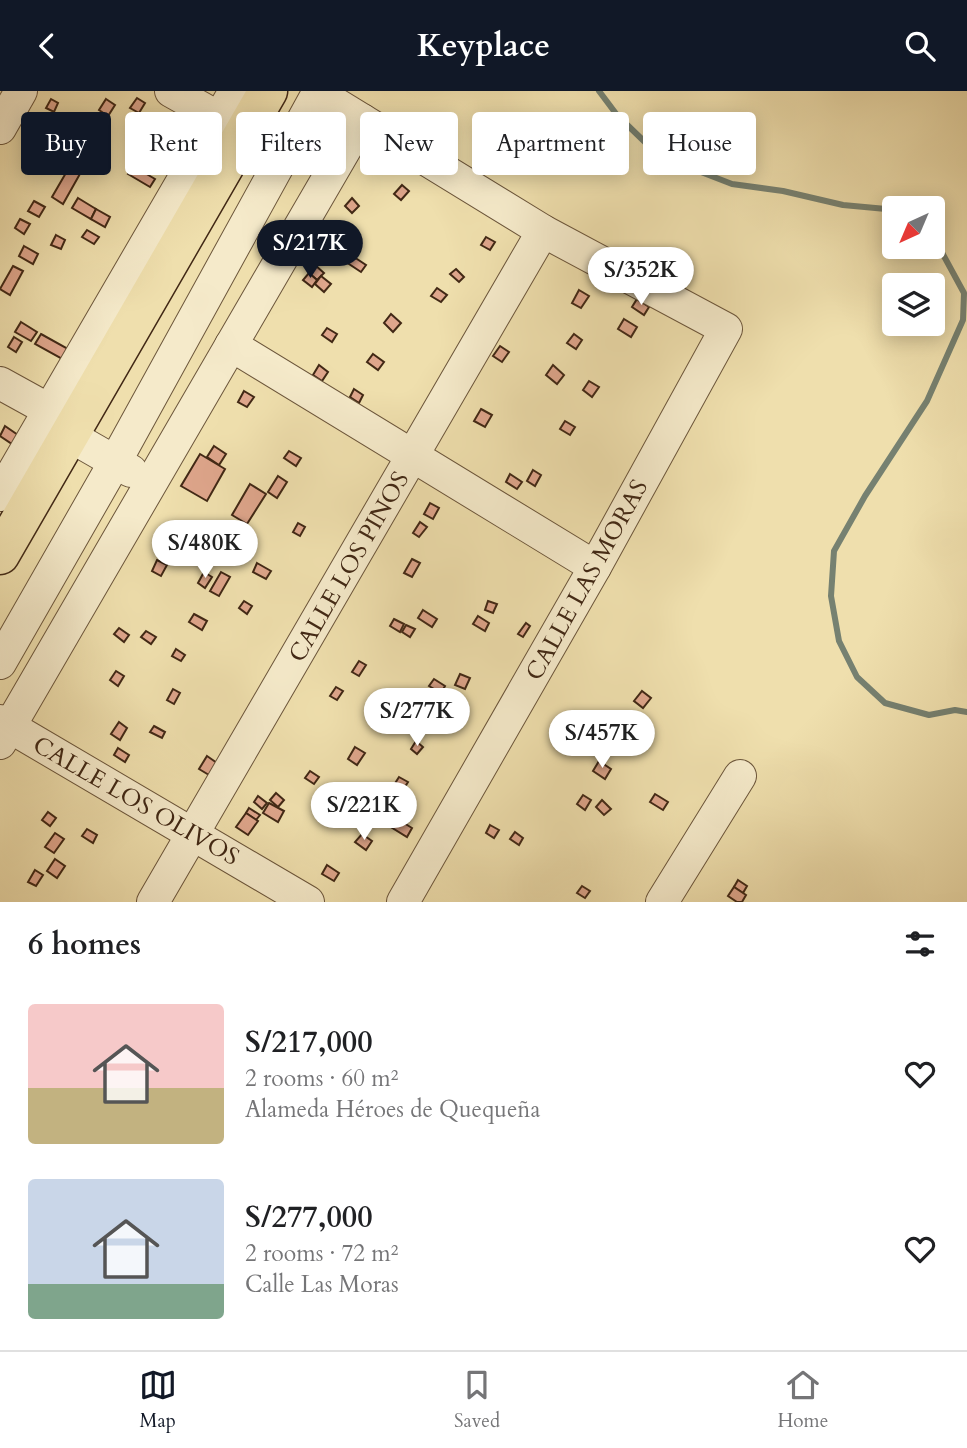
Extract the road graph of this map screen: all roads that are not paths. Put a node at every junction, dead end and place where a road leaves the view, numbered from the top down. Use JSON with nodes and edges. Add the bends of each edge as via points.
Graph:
{"nodes":[{"id":1,"x":21,"y":91,"type":"edge"},
{"id":2,"x":172,"y":91,"type":"edge"},
{"id":3,"x":235,"y":91,"type":"edge"},
{"id":4,"x":268,"y":91,"type":"edge"},
{"id":5,"x":318,"y":92,"type":"edge"},
{"id":6,"x":360,"y":119,"type":"edge"},
{"id":7,"x":360,"y":123,"type":"edge"},
{"id":8,"x":231,"y":125,"type":"junction"},
{"id":9,"x":0,"y":128,"type":"edge"},
{"id":10,"x":452,"y":175,"type":"edge"},
{"id":11,"x":543,"y":231,"type":"junction"},
{"id":12,"x":231,"y":345,"type":"junction"},
{"id":13,"x":0,"y":383,"type":"edge"},
{"id":14,"x":59,"y":423,"type":"junction"},
{"id":15,"x":412,"y":457,"type":"junction"},
{"id":16,"x":115,"y":462,"type":"junction"},
{"id":17,"x":153,"y":484,"type":"junction"},
{"id":18,"x":0,"y":495,"type":"edge"},
{"id":19,"x":0,"y":555,"type":"edge"},
{"id":20,"x":595,"y":567,"type":"junction"},
{"id":21,"x":0,"y":663,"type":"edge"},
{"id":22,"x":3,"y":730,"type":"edge"},
{"id":23,"x":740,"y":776,"type":"dead end"},
{"id":24,"x":192,"y":835,"type":"junction"},
{"id":25,"x":153,"y":902,"type":"edge"},
{"id":26,"x":308,"y":902,"type":"edge"},
{"id":27,"x":403,"y":902,"type":"edge"},
{"id":28,"x":662,"y":902,"type":"edge"}],
"edges":[{"from":1,"to":9,"type":"street"},
{"from":2,"to":8,"type":"street"},
{"from":3,"to":8,"type":"street"},
{"from":4,"to":8,"type":"main road"},
{"from":5,"to":6,"type":"street"},
{"from":5,"to":16,"type":"street"},
{"from":7,"to":12,"type":"street"},
{"from":8,"to":14,"type":"main road"},
{"from":10,"to":11,"type":"street"},
{"from":11,"to":15,"type":"street","name":"CALLE LOS PINOS"},
{"from":11,"to":20,"type":"street","name":"CALLE LAS MORAS","via":[[726,329]]},
{"from":12,"to":15,"type":"street"},
{"from":12,"to":17,"type":"street"},
{"from":13,"to":14,"type":"street"},
{"from":14,"to":16,"type":"street"},
{"from":14,"to":18,"type":"street"},
{"from":14,"to":19,"type":"main road"},
{"from":15,"to":20,"type":"street"},
{"from":15,"to":24,"type":"street","name":"CALLE LOS PINOS"},
{"from":16,"to":17,"type":"street"},
{"from":16,"to":21,"type":"street"},
{"from":17,"to":22,"type":"street"},
{"from":20,"to":27,"type":"street","name":"CALLE LAS MORAS"},
{"from":22,"to":24,"type":"street","name":"CALLE LOS OLIVOS"},
{"from":23,"to":28,"type":"street"},
{"from":24,"to":25,"type":"street","name":"CALLE LOS PINOS"},
{"from":24,"to":26,"type":"street","name":"CALLE LOS OLIVOS"}]}
